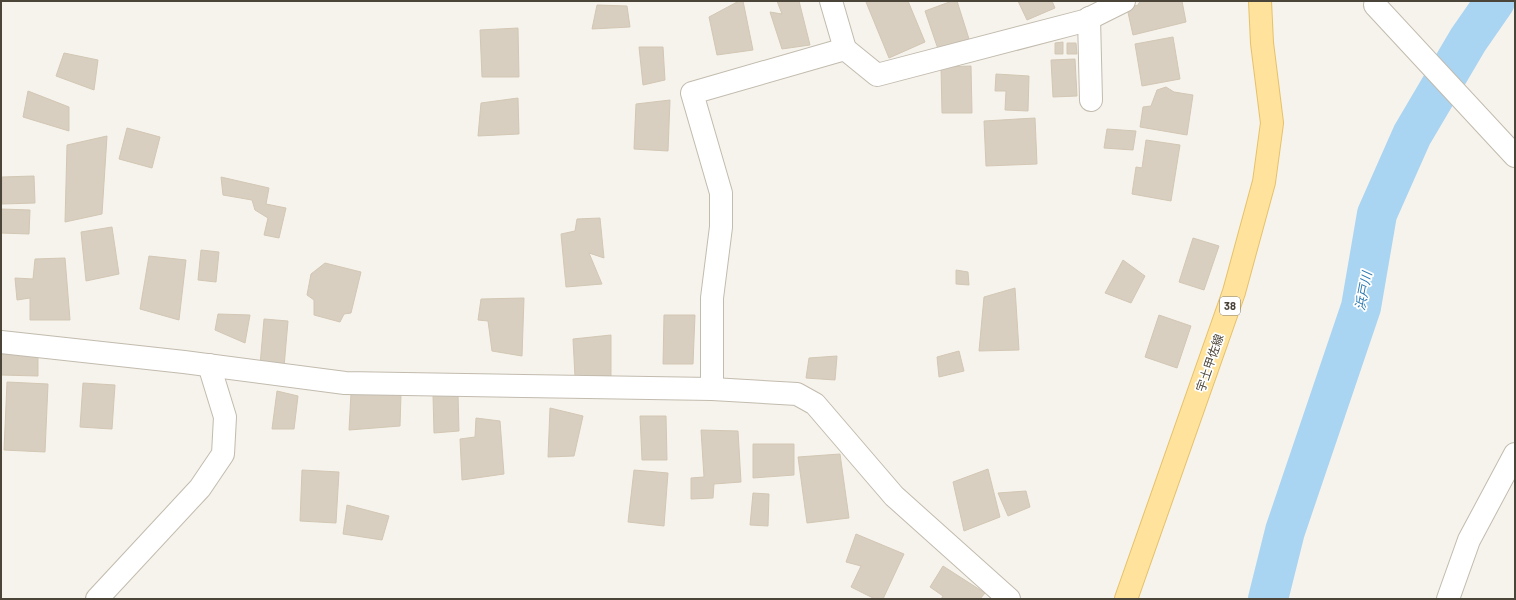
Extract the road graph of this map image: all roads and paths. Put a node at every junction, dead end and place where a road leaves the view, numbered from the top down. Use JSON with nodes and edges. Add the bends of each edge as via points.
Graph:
{"nodes":[{"id":1,"x":831,"y":1,"type":"edge"},
{"id":2,"x":1124,"y":1,"type":"edge"},
{"id":3,"x":1260,"y":1,"type":"edge"},
{"id":4,"x":1372,"y":3,"type":"edge"},
{"id":5,"x":1089,"y":18,"type":"junction"},
{"id":6,"x":845,"y":49,"type":"junction"},
{"id":7,"x":1092,"y":100,"type":"dead end"},
{"id":8,"x":1515,"y":156,"type":"edge"},
{"id":9,"x":1,"y":342,"type":"edge"},
{"id":10,"x":209,"y":365,"type":"junction"},
{"id":11,"x":712,"y":389,"type":"junction"},
{"id":12,"x":1515,"y":454,"type":"edge"},
{"id":13,"x":97,"y":599,"type":"edge"},
{"id":14,"x":1009,"y":599,"type":"edge"},
{"id":15,"x":1126,"y":599,"type":"edge"},
{"id":16,"x":1448,"y":599,"type":"edge"}],
"edges":[{"from":1,"to":6,"type":"street"},
{"from":2,"to":5,"type":"street"},
{"from":3,"to":15,"type":"main road","name":"宇土甲佐線","number":"38","via":[[1262,43],[1272,123],[1264,182],[1234,292]]},
{"from":4,"to":8,"type":"street"},
{"from":5,"to":6,"type":"street","via":[[877,75]]},
{"from":5,"to":7,"type":"street"},
{"from":6,"to":11,"type":"street","via":[[692,93],[721,194],[721,227],[712,298]]},
{"from":9,"to":10,"type":"street"},
{"from":10,"to":11,"type":"street","via":[[346,383]]},
{"from":10,"to":13,"type":"street","via":[[225,417],[222,454],[200,488]]},
{"from":11,"to":14,"type":"street","via":[[797,394],[815,404],[894,496]]},
{"from":12,"to":16,"type":"street","via":[[1469,540]]}]}
